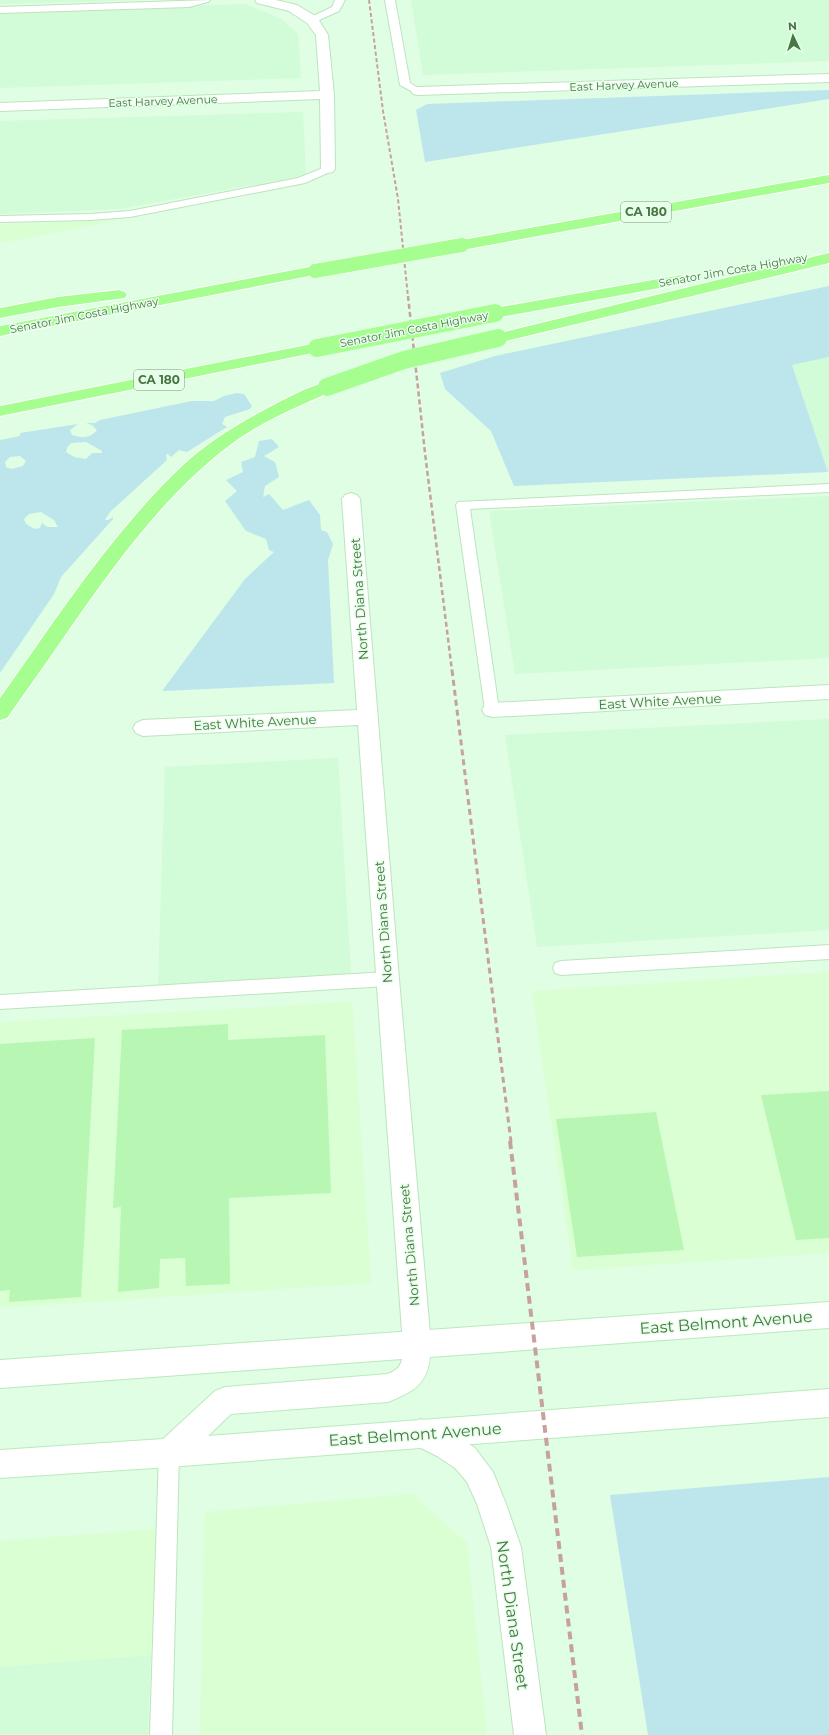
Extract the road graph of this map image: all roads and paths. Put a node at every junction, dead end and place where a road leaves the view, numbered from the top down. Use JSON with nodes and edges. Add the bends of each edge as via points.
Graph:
{"nodes":[{"id":1,"x":205,"y":0,"type":"edge"},
{"id":2,"x":260,"y":0,"type":"edge"},
{"id":3,"x":340,"y":0,"type":"edge"},
{"id":4,"x":390,"y":0,"type":"edge"},
{"id":5,"x":0,"y":10,"type":"edge"},
{"id":6,"x":312,"y":20,"type":"junction"},
{"id":7,"x":829,"y":78,"type":"edge"},
{"id":8,"x":418,"y":91,"type":"joint"},
{"id":9,"x":327,"y":95,"type":"junction"},
{"id":10,"x":0,"y":107,"type":"edge"},
{"id":11,"x":328,"y":169,"type":"joint"},
{"id":12,"x":829,"y":179,"type":"edge"},
{"id":13,"x":0,"y":219,"type":"edge"},
{"id":14,"x":829,"y":253,"type":"edge"},
{"id":15,"x":829,"y":258,"type":"edge"},
{"id":16,"x":315,"y":272,"type":"junction"},
{"id":17,"x":0,"y":313,"type":"edge"},
{"id":18,"x":0,"y":331,"type":"edge"},
{"id":19,"x":0,"y":411,"type":"edge"},
{"id":20,"x":829,"y":488,"type":"edge"},
{"id":21,"x":351,"y":499,"type":"dead end"},
{"id":22,"x":829,"y":692,"type":"edge"},
{"id":23,"x":492,"y":710,"type":"joint"},
{"id":24,"x":0,"y":713,"type":"edge"},
{"id":25,"x":368,"y":716,"type":"junction"},
{"id":26,"x":143,"y":728,"type":"dead end"},
{"id":27,"x":829,"y":952,"type":"edge"},
{"id":28,"x":561,"y":968,"type":"dead end"},
{"id":29,"x":387,"y":979,"type":"junction"},
{"id":30,"x":0,"y":1002,"type":"edge"},
{"id":31,"x":829,"y":1314,"type":"edge"},
{"id":32,"x":417,"y":1345,"type":"junction"},
{"id":33,"x":0,"y":1374,"type":"edge"},
{"id":34,"x":829,"y":1403,"type":"edge"},
{"id":35,"x":421,"y":1433,"type":"junction"},
{"id":36,"x":169,"y":1453,"type":"junction"},
{"id":37,"x":0,"y":1464,"type":"edge"},
{"id":38,"x":161,"y":1735,"type":"edge"},
{"id":39,"x":530,"y":1735,"type":"edge"}],
"edges":[{"from":1,"to":5,"type":"lane","via":[[188,4]]},
{"from":2,"to":6,"type":"street","via":[[294,8]]},
{"from":3,"to":6,"type":"lane","via":[[336,9]]},
{"from":4,"to":8,"type":"lane","via":[[405,85]]},
{"from":6,"to":9,"type":"street","via":[[322,35]]},
{"from":7,"to":8,"type":"street","name":"East Harvey Avenue"},
{"from":9,"to":10,"type":"street","name":"East Harvey Avenue"},
{"from":9,"to":11,"type":"street"},
{"from":11,"to":13,"type":"lane","via":[[301,181],[130,214]]},
{"from":12,"to":16,"type":"highway","name":"Senator Jim Costa Highway","number":"CA 180","bridge":true},
{"from":14,"to":19,"type":"highway","name":"Senator Jim Costa Highway","number":"CA 180","bridge":true,"via":[[495,313]]},
{"from":15,"to":24,"type":"highway","bridge":true,"via":[[404,360],[327,387],[249,425],[221,443],[188,470],[142,518],[116,550]]},
{"from":16,"to":17,"type":"highway","via":[[58,302]]},
{"from":16,"to":18,"type":"highway","name":"Senator Jim Costa Highway","number":"CA 180"},
{"from":20,"to":23,"type":"lane","via":[[463,505]]},
{"from":21,"to":25,"type":"street","name":"North Diana Street"},
{"from":22,"to":23,"type":"street","name":"East White Avenue"},
{"from":25,"to":26,"type":"street","name":"East White Avenue"},
{"from":25,"to":29,"type":"street","name":"North Diana Street"},
{"from":27,"to":28,"type":"lane"},
{"from":29,"to":30,"type":"lane"},
{"from":29,"to":32,"type":"street","name":"North Diana Street"},
{"from":31,"to":32,"type":"street","name":"East Belmont Avenue"},
{"from":32,"to":33,"type":"street","name":"East Belmont Avenue"},
{"from":32,"to":36,"type":"street","name":"North Diana Street","via":[[416,1367],[404,1382],[388,1388],[225,1401]]},
{"from":34,"to":35,"type":"street","name":"East Belmont Avenue"},
{"from":35,"to":36,"type":"street","name":"East Belmont Avenue"},
{"from":35,"to":39,"type":"street","name":"North Diana Street","via":[[447,1445],[470,1463],[487,1490],[506,1547]]},
{"from":36,"to":37,"type":"street","name":"East Belmont Avenue"},
{"from":36,"to":38,"type":"lane"}]}
